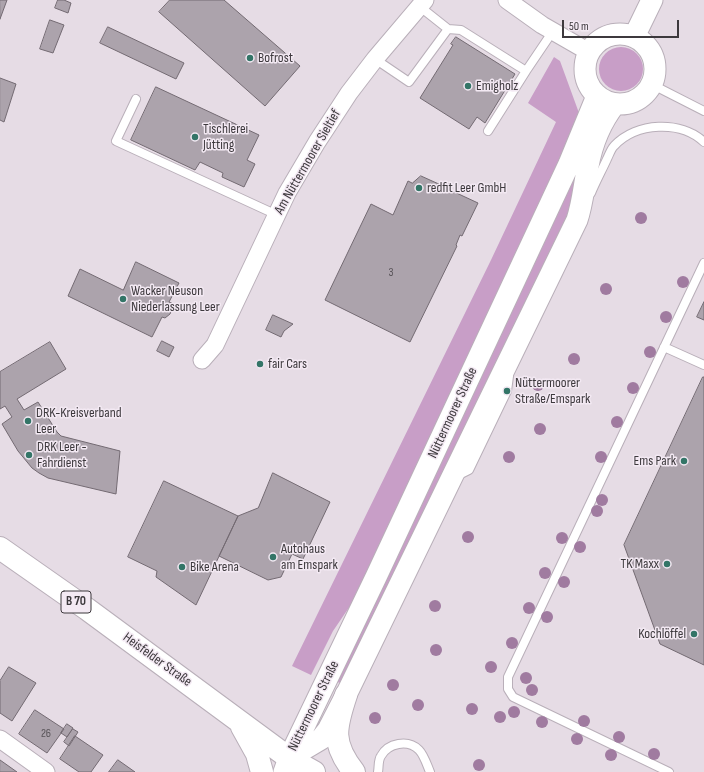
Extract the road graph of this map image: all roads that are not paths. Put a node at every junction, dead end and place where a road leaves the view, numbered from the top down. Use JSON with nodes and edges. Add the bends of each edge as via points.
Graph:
{"nodes":[{"id":1,"x":508,"y":0,"type":"edge"},
{"id":2,"x":652,"y":0,"type":"edge"},
{"id":3,"x":422,"y":3,"type":"edge"},
{"id":4,"x":448,"y":29,"type":"junction"},
{"id":5,"x":553,"y":31,"type":"junction"},
{"id":6,"x":634,"y":37,"type":"junction"},
{"id":7,"x":589,"y":52,"type":"junction"},
{"id":8,"x":375,"y":59,"type":"junction"},
{"id":9,"x":526,"y":71,"type":"junction"},
{"id":10,"x":651,"y":84,"type":"junction"},
{"id":11,"x":136,"y":100,"type":"dead end"},
{"id":12,"x":606,"y":100,"type":"junction"},
{"id":13,"x":704,"y":111,"type":"edge"},
{"id":14,"x":488,"y":131,"type":"dead end"},
{"id":15,"x":704,"y":142,"type":"edge"},
{"id":16,"x":277,"y":215,"type":"junction"},
{"id":17,"x":577,"y":220,"type":"junction"},
{"id":18,"x":704,"y":263,"type":"edge"},
{"id":19,"x":664,"y":347,"type":"junction"},
{"id":20,"x":202,"y":360,"type":"dead end"},
{"id":21,"x":704,"y":365,"type":"edge"},
{"id":22,"x":0,"y":548,"type":"edge"},
{"id":23,"x":346,"y":695,"type":"junction"},
{"id":24,"x":238,"y":720,"type":"junction"},
{"id":25,"x":0,"y":740,"type":"edge"},
{"id":26,"x":286,"y":765,"type":"edge"},
{"id":27,"x":46,"y":772,"type":"edge"},
{"id":28,"x":262,"y":772,"type":"edge"},
{"id":29,"x":314,"y":772,"type":"edge"},
{"id":30,"x":354,"y":772,"type":"edge"},
{"id":31,"x":378,"y":772,"type":"edge"},
{"id":32,"x":430,"y":772,"type":"edge"},
{"id":33,"x":669,"y":772,"type":"edge"}],
"edges":[{"from":1,"to":5,"type":"street"},
{"from":2,"to":6,"type":"street"},
{"from":3,"to":4,"type":"lane"},
{"from":3,"to":8,"type":"street","name":"Am Nüttermoorer Sieltief"},
{"from":4,"to":8,"type":"lane","via":[[409,82]]},
{"from":4,"to":9,"type":"lane","via":[[462,30]]},
{"from":5,"to":7,"type":"street"},
{"from":5,"to":9,"type":"lane"},
{"from":6,"to":7,"type":"street","via":[[612,35],[597,43]]},
{"from":6,"to":10,"type":"street","via":[[648,48],[654,60],[655,72]]},
{"from":7,"to":12,"type":"street","via":[[585,71],[588,82]]},
{"from":8,"to":16,"type":"street","name":"Am Nüttermoorer Sieltief","via":[[348,93],[287,192]]},
{"from":9,"to":14,"type":"lane"},
{"from":10,"to":12,"type":"street","via":[[638,99],[624,104]]},
{"from":10,"to":13,"type":"lane"},
{"from":11,"to":16,"type":"lane","via":[[116,141]]},
{"from":12,"to":17,"type":"street","name":"Nüttermoorer Straße","via":[[608,113],[591,154]]},
{"from":12,"to":26,"type":"street","name":"Nüttermoorer Straße","via":[[563,178]]},
{"from":15,"to":17,"type":"lane","name":"Nüttermoorer Straße","via":[[696,134],[678,127],[645,128],[625,137],[614,146]]},
{"from":16,"to":20,"type":"street","name":"Am Nüttermoorer Sieltief","via":[[216,345]]},
{"from":17,"to":23,"type":"street","name":"Nüttermoorer Straße"},
{"from":18,"to":19,"type":"lane"},
{"from":19,"to":21,"type":"lane"},
{"from":19,"to":33,"type":"lane","via":[[508,677],[508,689],[513,697]]},
{"from":22,"to":24,"type":"main road","name":"Heisfelder Straße","number":"B 70"},
{"from":23,"to":26,"type":"street","name":"Nüttermoorer Straße","via":[[328,730]]},
{"from":23,"to":30,"type":"main road","via":[[338,723],[338,740],[339,748]]},
{"from":24,"to":26,"type":"main road","name":"Heisfelder Straße","number":"B 70"},
{"from":24,"to":28,"type":"main road","number":"B 70","via":[[257,754]]},
{"from":25,"to":27,"type":"street"},
{"from":26,"to":29,"type":"main road","name":"Heisfelder Straße","number":"B 70"},
{"from":31,"to":32,"type":"lane","via":[[380,757],[388,748],[400,743],[417,748],[422,753]]}]}
